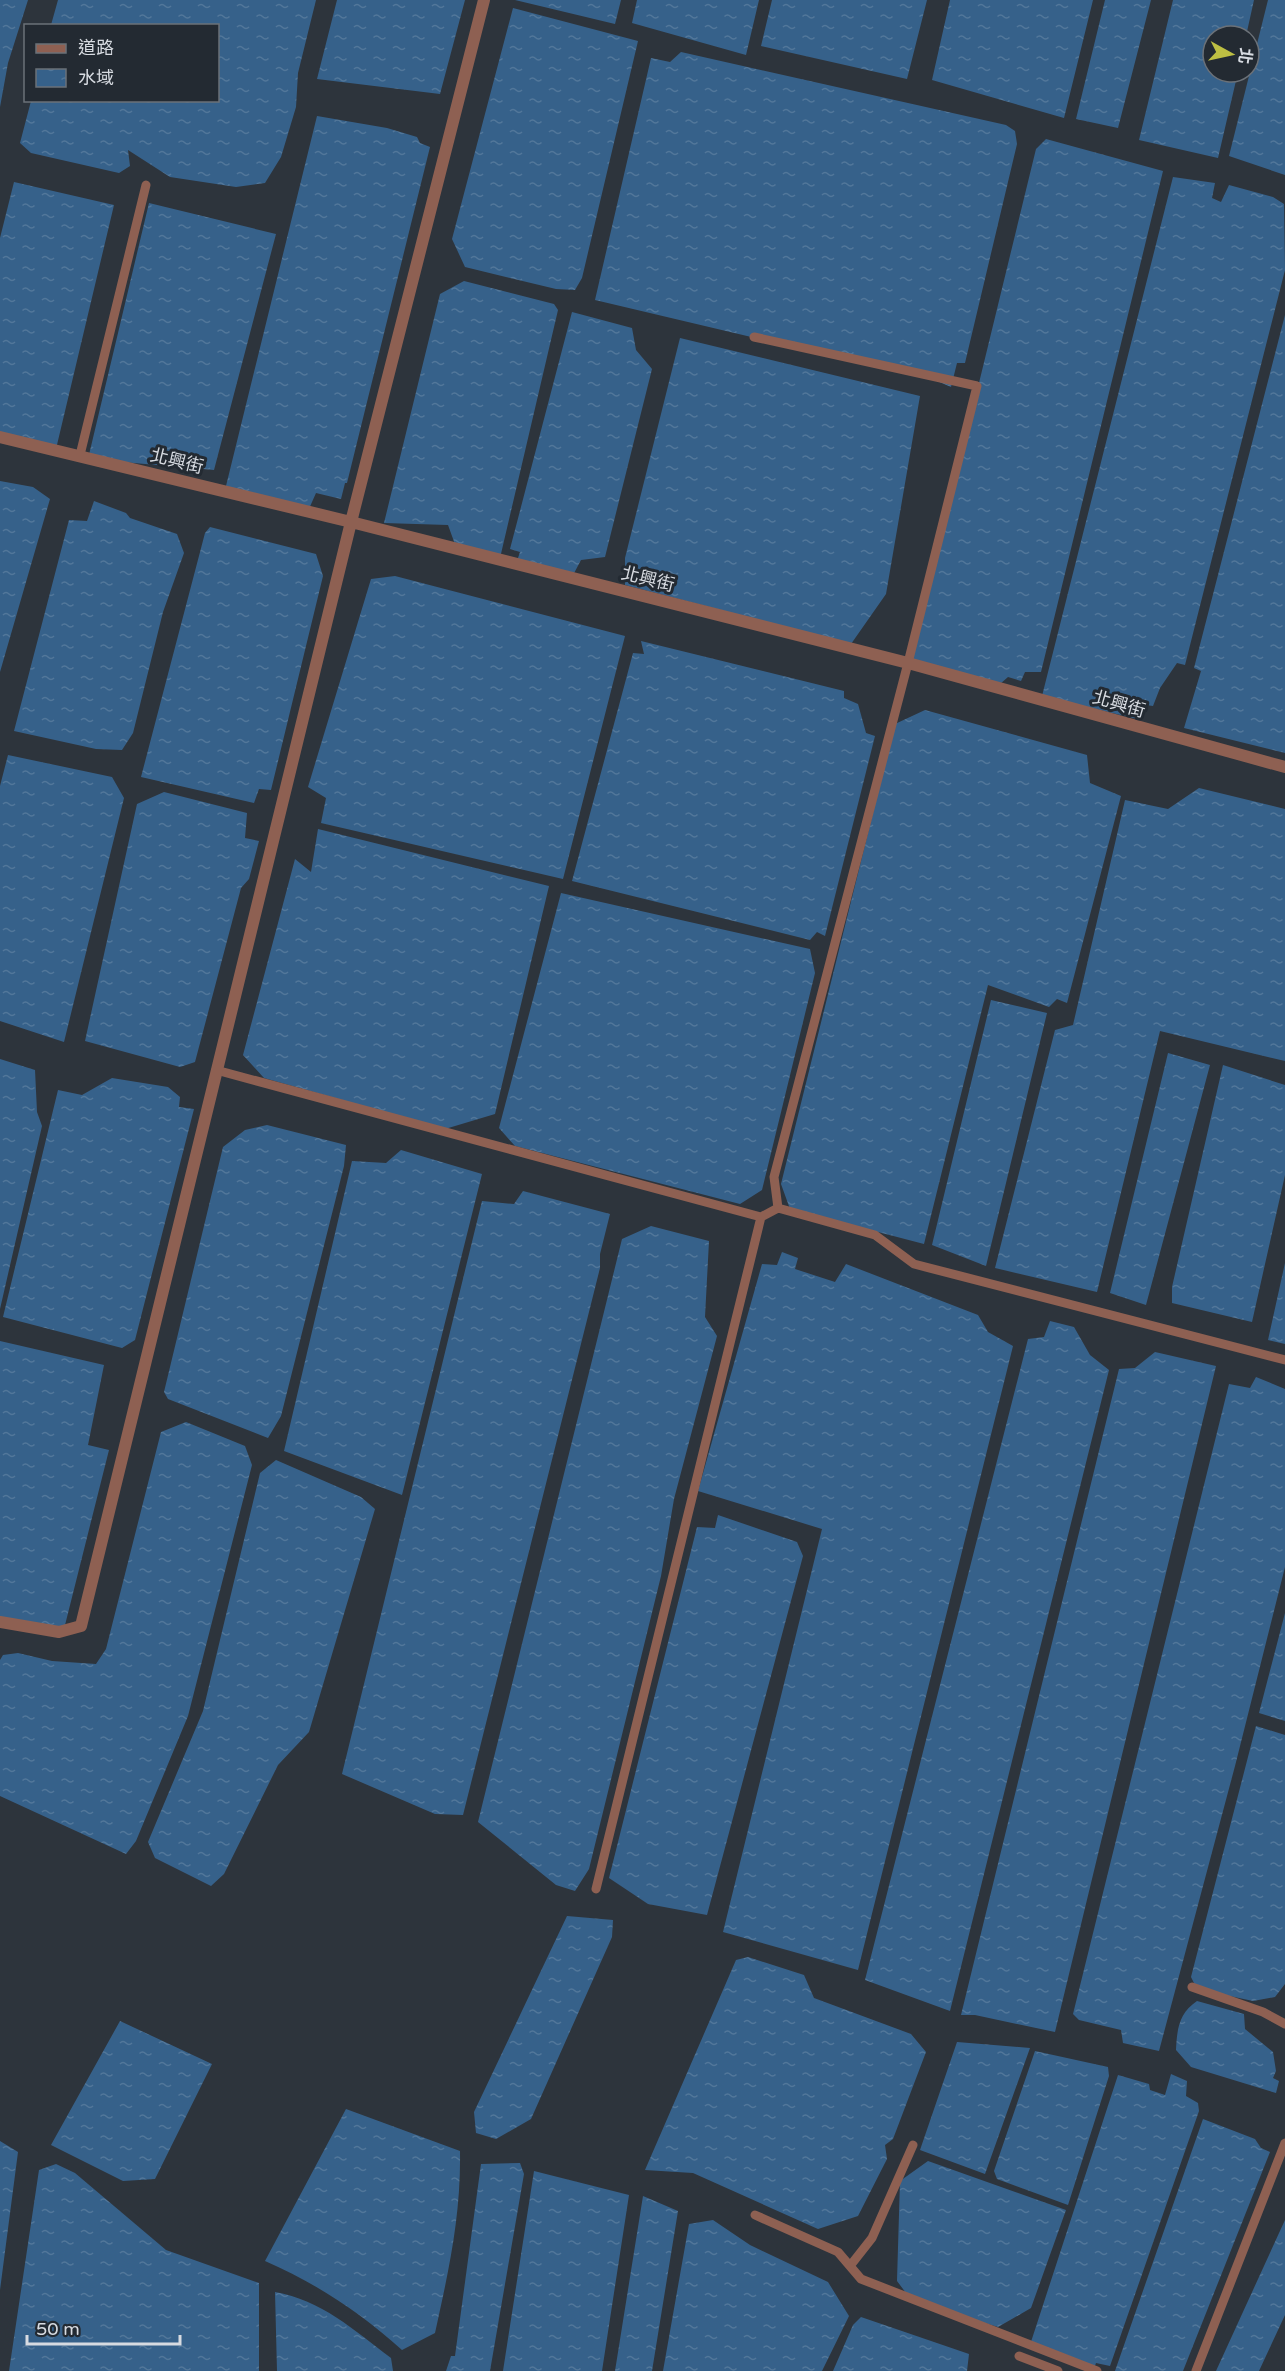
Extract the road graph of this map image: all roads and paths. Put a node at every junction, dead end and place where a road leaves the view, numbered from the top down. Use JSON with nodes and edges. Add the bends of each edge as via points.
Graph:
{"nodes":[{"id":1,"x":484,"y":0,"type":"edge"},
{"id":2,"x":146,"y":184,"type":"dead end"},
{"id":3,"x":754,"y":337,"type":"dead end"},
{"id":4,"x":0,"y":437,"type":"edge"},
{"id":5,"x":80,"y":455,"type":"junction"},
{"id":6,"x":351,"y":522,"type":"junction"},
{"id":7,"x":908,"y":663,"type":"junction"},
{"id":8,"x":1285,"y":767,"type":"edge"},
{"id":9,"x":216,"y":1070,"type":"junction"},
{"id":10,"x":778,"y":1208,"type":"junction"},
{"id":11,"x":762,"y":1218,"type":"junction"},
{"id":12,"x":1285,"y":1360,"type":"edge"},
{"id":13,"x":0,"y":1622,"type":"edge"},
{"id":14,"x":596,"y":1889,"type":"dead end"},
{"id":15,"x":1192,"y":1987,"type":"dead end"},
{"id":16,"x":1285,"y":2024,"type":"edge"},
{"id":17,"x":1285,"y":2143,"type":"edge"},
{"id":18,"x":913,"y":2145,"type":"dead end"},
{"id":19,"x":754,"y":2216,"type":"dead end"},
{"id":20,"x":850,"y":2266,"type":"junction"},
{"id":21,"x":1019,"y":2355,"type":"dead end"},
{"id":22,"x":1058,"y":2371,"type":"edge"},
{"id":23,"x":1097,"y":2371,"type":"edge"},
{"id":24,"x":1196,"y":2371,"type":"edge"}],
"edges":[{"from":1,"to":6,"type":"street"},
{"from":2,"to":5,"type":"lane"},
{"from":3,"to":7,"type":"lane","via":[[977,386]]},
{"from":4,"to":5,"type":"street","name":"北興街"},
{"from":5,"to":6,"type":"street","name":"北興街"},
{"from":6,"to":7,"type":"street","name":"北興街"},
{"from":6,"to":9,"type":"street"},
{"from":7,"to":8,"type":"street","name":"北興街"},
{"from":7,"to":10,"type":"lane","via":[[774,1178]]},
{"from":9,"to":11,"type":"lane"},
{"from":9,"to":13,"type":"street","via":[[81,1626],[59,1632]]},
{"from":10,"to":11,"type":"lane"},
{"from":10,"to":12,"type":"lane","via":[[875,1235],[914,1264]]},
{"from":11,"to":14,"type":"lane"},
{"from":15,"to":16,"type":"lane","via":[[1263,2012]]},
{"from":17,"to":24,"type":"lane"},
{"from":18,"to":20,"type":"lane","via":[[872,2238]]},
{"from":19,"to":20,"type":"lane","via":[[838,2252]]},
{"from":20,"to":23,"type":"lane","via":[[861,2279]]},
{"from":21,"to":22,"type":"lane"}]}
